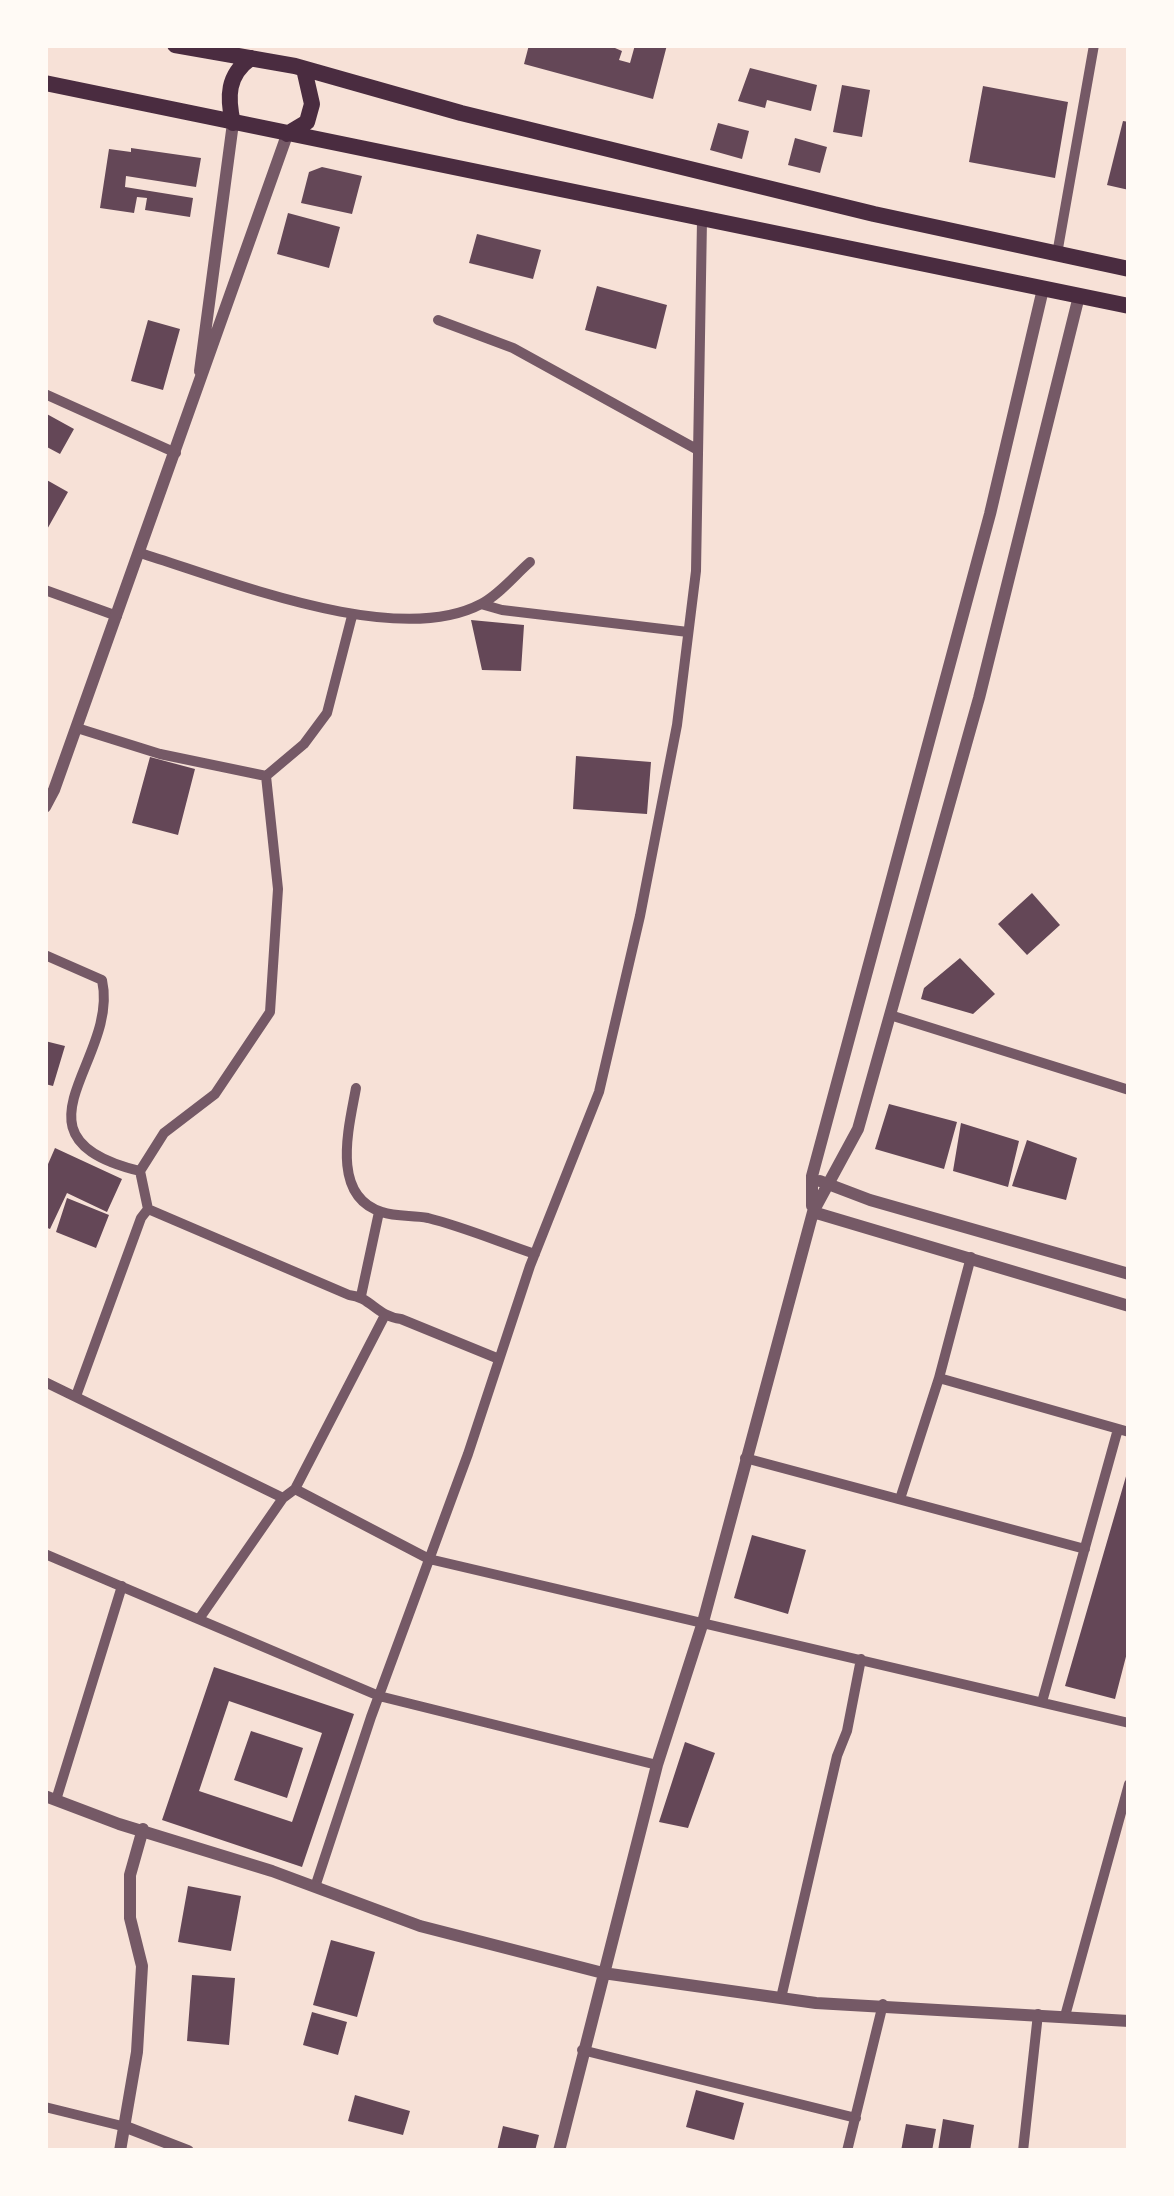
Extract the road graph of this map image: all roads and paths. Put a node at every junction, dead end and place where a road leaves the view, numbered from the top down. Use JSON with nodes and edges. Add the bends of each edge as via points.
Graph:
{"nodes":[{"id":1,"x":175,"y":45,"type":"edge"},
{"id":2,"x":1094,"y":45,"type":"edge"},
{"id":3,"x":249,"y":51,"type":"edge"},
{"id":4,"x":304,"y":69,"type":"junction"},
{"id":5,"x":45,"y":83,"type":"edge"},
{"id":6,"x":233,"y":123,"type":"junction"},
{"id":7,"x":286,"y":135,"type":"junction"},
{"id":8,"x":702,"y":220,"type":"junction"},
{"id":9,"x":1057,"y":254,"type":"junction"},
{"id":10,"x":1129,"y":269,"type":"edge"},
{"id":11,"x":1043,"y":289,"type":"junction"},
{"id":12,"x":1079,"y":296,"type":"junction"},
{"id":13,"x":1129,"y":306,"type":"edge"},
{"id":14,"x":438,"y":320,"type":"dead end"},
{"id":15,"x":45,"y":394,"type":"edge"},
{"id":16,"x":197,"y":396,"type":"junction"},
{"id":17,"x":698,"y":450,"type":"junction"},
{"id":18,"x":176,"y":453,"type":"junction"},
{"id":19,"x":140,"y":553,"type":"junction"},
{"id":20,"x":530,"y":562,"type":"dead end"},
{"id":21,"x":45,"y":590,"type":"edge"},
{"id":22,"x":481,"y":604,"type":"junction"},
{"id":23,"x":117,"y":616,"type":"junction"},
{"id":24,"x":352,"y":616,"type":"junction"},
{"id":25,"x":688,"y":632,"type":"junction"},
{"id":26,"x":77,"y":728,"type":"junction"},
{"id":27,"x":266,"y":776,"type":"junction"},
{"id":28,"x":45,"y":807,"type":"edge"},
{"id":29,"x":45,"y":955,"type":"edge"},
{"id":30,"x":890,"y":1015,"type":"junction"},
{"id":31,"x":356,"y":1088,"type":"dead end"},
{"id":32,"x":1129,"y":1090,"type":"edge"},
{"id":33,"x":140,"y":1171,"type":"junction"},
{"id":34,"x":812,"y":1176,"type":"junction"},
{"id":35,"x":827,"y":1185,"type":"junction"},
{"id":36,"x":148,"y":1209,"type":"junction"},
{"id":37,"x":379,"y":1212,"type":"junction"},
{"id":38,"x":812,"y":1212,"type":"junction"},
{"id":39,"x":535,"y":1254,"type":"junction"},
{"id":40,"x":971,"y":1257,"type":"junction"},
{"id":41,"x":1129,"y":1274,"type":"edge"},
{"id":42,"x":361,"y":1296,"type":"junction"},
{"id":43,"x":1129,"y":1306,"type":"edge"},
{"id":44,"x":384,"y":1317,"type":"junction"},
{"id":45,"x":499,"y":1359,"type":"junction"},
{"id":46,"x":939,"y":1378,"type":"junction"},
{"id":47,"x":45,"y":1382,"type":"edge"},
{"id":48,"x":76,"y":1396,"type":"junction"},
{"id":49,"x":1123,"y":1430,"type":"edge"},
{"id":50,"x":746,"y":1458,"type":"junction"},
{"id":51,"x":295,"y":1489,"type":"junction"},
{"id":52,"x":283,"y":1498,"type":"junction"},
{"id":53,"x":900,"y":1499,"type":"junction"},
{"id":54,"x":1085,"y":1549,"type":"junction"},
{"id":55,"x":45,"y":1554,"type":"edge"},
{"id":56,"x":429,"y":1559,"type":"junction"},
{"id":57,"x":122,"y":1586,"type":"junction"},
{"id":58,"x":199,"y":1619,"type":"junction"},
{"id":59,"x":703,"y":1622,"type":"junction"},
{"id":60,"x":861,"y":1659,"type":"junction"},
{"id":61,"x":379,"y":1696,"type":"junction"},
{"id":62,"x":1042,"y":1702,"type":"junction"},
{"id":63,"x":1129,"y":1723,"type":"edge"},
{"id":64,"x":657,"y":1765,"type":"junction"},
{"id":65,"x":1129,"y":1784,"type":"edge"},
{"id":66,"x":51,"y":1798,"type":"edge"},
{"id":67,"x":143,"y":1829,"type":"junction"},
{"id":68,"x":315,"y":1887,"type":"junction"},
{"id":69,"x":603,"y":1973,"type":"junction"},
{"id":70,"x":781,"y":1998,"type":"junction"},
{"id":71,"x":883,"y":2004,"type":"junction"},
{"id":72,"x":1039,"y":2014,"type":"junction"},
{"id":73,"x":1065,"y":2016,"type":"junction"},
{"id":74,"x":1129,"y":2021,"type":"edge"},
{"id":75,"x":582,"y":2050,"type":"junction"},
{"id":76,"x":45,"y":2107,"type":"edge"},
{"id":77,"x":856,"y":2118,"type":"junction"},
{"id":78,"x":126,"y":2127,"type":"junction"},
{"id":79,"x":121,"y":2151,"type":"edge"},
{"id":80,"x":188,"y":2151,"type":"edge"},
{"id":81,"x":559,"y":2151,"type":"edge"},
{"id":82,"x":847,"y":2151,"type":"edge"},
{"id":83,"x":1023,"y":2151,"type":"edge"}],
"edges":[{"from":1,"to":3,"type":"highway"},
{"from":2,"to":9,"type":"street"},
{"from":3,"to":4,"type":"highway"},
{"from":3,"to":6,"type":"highway","via":[[230,81]]},
{"from":4,"to":7,"type":"highway","via":[[312,104],[307,122]]},
{"from":4,"to":9,"type":"highway"},
{"from":5,"to":6,"type":"highway"},
{"from":6,"to":7,"type":"highway"},
{"from":6,"to":16,"type":"street"},
{"from":7,"to":8,"type":"highway"},
{"from":7,"to":16,"type":"street"},
{"from":8,"to":11,"type":"highway"},
{"from":8,"to":17,"type":"street"},
{"from":9,"to":10,"type":"highway"},
{"from":11,"to":12,"type":"highway"},
{"from":11,"to":34,"type":"street"},
{"from":12,"to":13,"type":"highway"},
{"from":12,"to":30,"type":"street"},
{"from":14,"to":17,"type":"street","via":[[513,348]]},
{"from":15,"to":18,"type":"street"},
{"from":16,"to":18,"type":"street"},
{"from":17,"to":25,"type":"street"},
{"from":18,"to":19,"type":"street"},
{"from":19,"to":23,"type":"street"},
{"from":19,"to":24,"type":"street"},
{"from":20,"to":22,"type":"street"},
{"from":21,"to":23,"type":"street"},
{"from":22,"to":24,"type":"street","via":[[421,620]]},
{"from":22,"to":25,"type":"street"},
{"from":23,"to":26,"type":"street"},
{"from":24,"to":27,"type":"street","via":[[327,712]]},
{"from":25,"to":39,"type":"street","via":[[677,725],[599,1092]]},
{"from":26,"to":27,"type":"street"},
{"from":26,"to":28,"type":"street"},
{"from":27,"to":33,"type":"street","via":[[278,889],[270,1012],[215,1094],[164,1133]]},
{"from":29,"to":33,"type":"street","via":[[102,980],[105,995],[101,1029],[74,1091],[72,1133],[109,1164]]},
{"from":30,"to":32,"type":"street"},
{"from":30,"to":35,"type":"street","via":[[858,1129]]},
{"from":31,"to":37,"type":"street","via":[[349,1183]]},
{"from":33,"to":36,"type":"street"},
{"from":34,"to":35,"type":"street"},
{"from":34,"to":38,"type":"street"},
{"from":35,"to":38,"type":"street"},
{"from":35,"to":41,"type":"street"},
{"from":36,"to":42,"type":"street"},
{"from":36,"to":48,"type":"street"},
{"from":37,"to":39,"type":"street","via":[[426,1218]]},
{"from":37,"to":42,"type":"street"},
{"from":38,"to":40,"type":"street"},
{"from":38,"to":50,"type":"street"},
{"from":39,"to":45,"type":"street"},
{"from":40,"to":43,"type":"street"},
{"from":40,"to":46,"type":"street"},
{"from":42,"to":44,"type":"street"},
{"from":44,"to":45,"type":"street"},
{"from":44,"to":51,"type":"street"},
{"from":45,"to":56,"type":"street"},
{"from":46,"to":49,"type":"street"},
{"from":46,"to":53,"type":"street"},
{"from":47,"to":48,"type":"street"},
{"from":48,"to":52,"type":"street"},
{"from":49,"to":54,"type":"street"},
{"from":50,"to":53,"type":"street"},
{"from":50,"to":59,"type":"street"},
{"from":51,"to":52,"type":"street"},
{"from":51,"to":56,"type":"street"},
{"from":52,"to":58,"type":"street"},
{"from":53,"to":54,"type":"street"},
{"from":54,"to":62,"type":"street"},
{"from":55,"to":57,"type":"street"},
{"from":56,"to":59,"type":"street"},
{"from":56,"to":61,"type":"street"},
{"from":57,"to":58,"type":"street"},
{"from":57,"to":66,"type":"street"},
{"from":58,"to":61,"type":"street"},
{"from":59,"to":60,"type":"street"},
{"from":59,"to":64,"type":"street"},
{"from":60,"to":62,"type":"street"},
{"from":60,"to":70,"type":"street"},
{"from":61,"to":64,"type":"street"},
{"from":61,"to":68,"type":"street"},
{"from":62,"to":63,"type":"street"},
{"from":64,"to":69,"type":"street"},
{"from":65,"to":73,"type":"street"},
{"from":66,"to":67,"type":"street"},
{"from":67,"to":68,"type":"street"},
{"from":67,"to":78,"type":"street","via":[[130,1875],[142,1966]]},
{"from":68,"to":69,"type":"street","via":[[420,1926]]},
{"from":69,"to":70,"type":"street"},
{"from":69,"to":75,"type":"street"},
{"from":70,"to":71,"type":"street"},
{"from":71,"to":72,"type":"street"},
{"from":71,"to":77,"type":"street"},
{"from":72,"to":73,"type":"street"},
{"from":72,"to":83,"type":"street"},
{"from":73,"to":74,"type":"street"},
{"from":75,"to":77,"type":"street"},
{"from":75,"to":81,"type":"street"},
{"from":76,"to":78,"type":"street"},
{"from":77,"to":82,"type":"street"},
{"from":78,"to":79,"type":"street"},
{"from":78,"to":80,"type":"street"}]}
